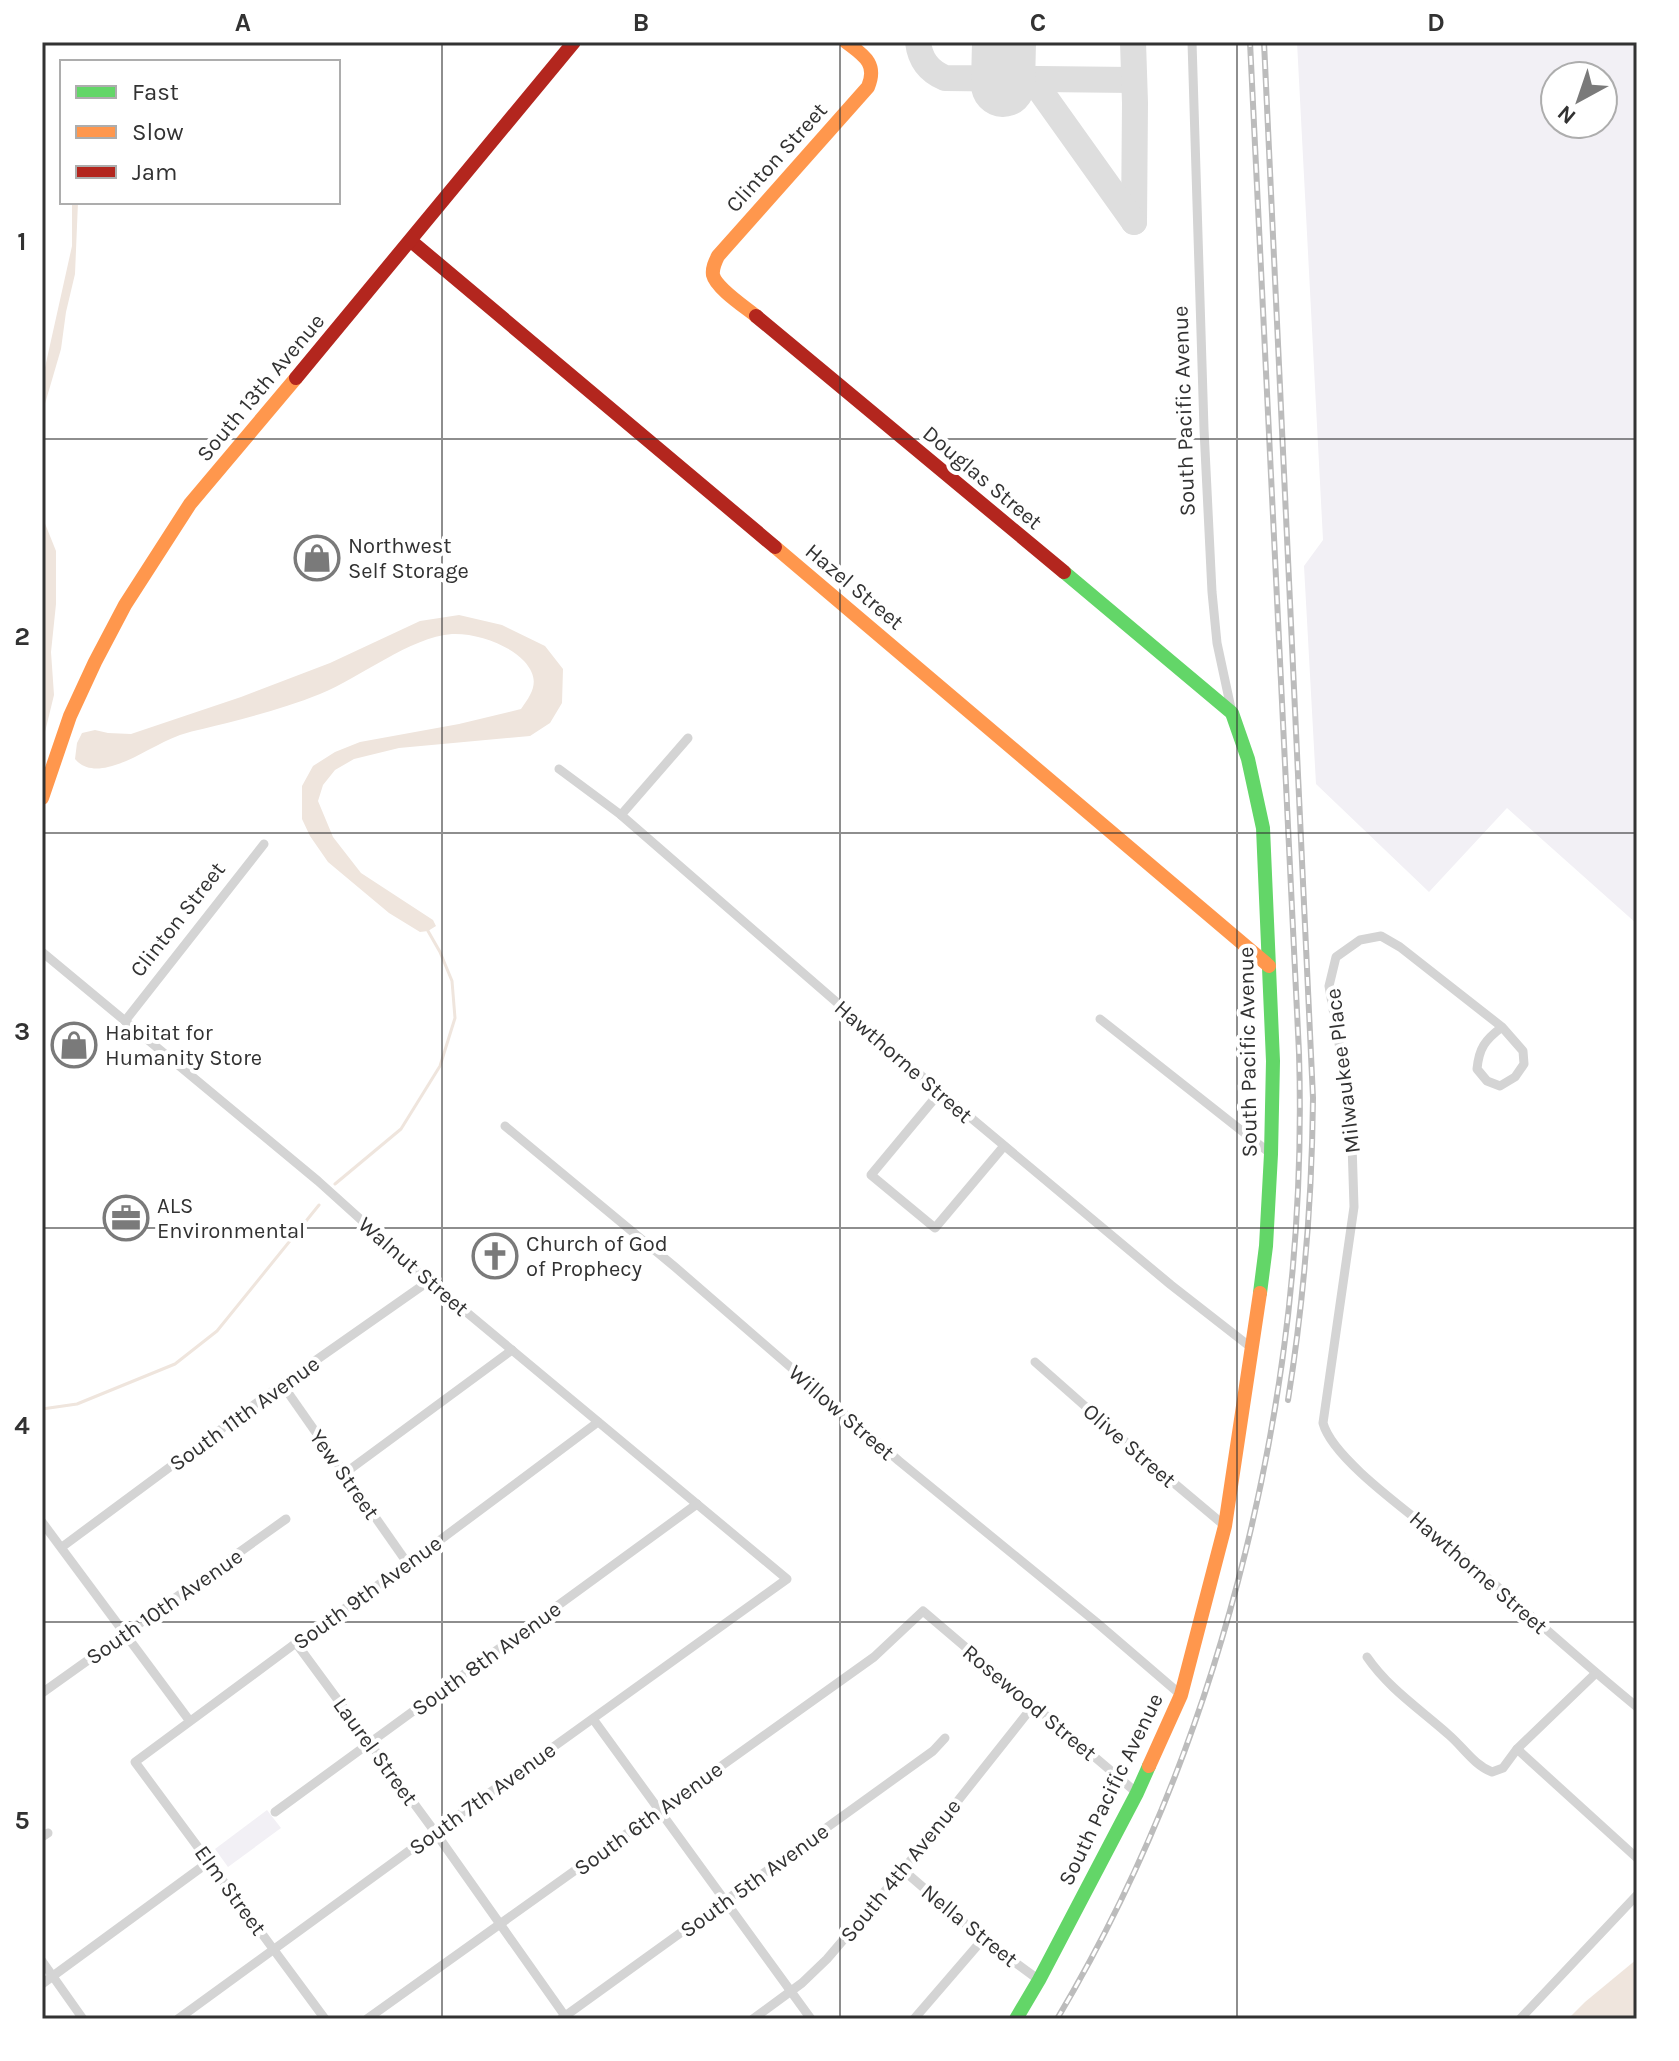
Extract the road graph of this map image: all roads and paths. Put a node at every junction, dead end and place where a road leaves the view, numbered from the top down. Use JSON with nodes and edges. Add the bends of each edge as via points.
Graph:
{"nodes":[{"id":1,"x":574,"y":42,"type":"edge"},
{"id":2,"x":846,"y":42,"type":"edge"},
{"id":3,"x":1192,"y":42,"type":"edge"},
{"id":4,"x":411,"y":241,"type":"junction"},
{"id":5,"x":712,"y":271,"type":"joint"},
{"id":6,"x":1232,"y":713,"type":"junction"},
{"id":7,"x":688,"y":738,"type":"dead end"},
{"id":8,"x":559,"y":769,"type":"dead end"},
{"id":9,"x":42,"y":798,"type":"edge"},
{"id":10,"x":621,"y":815,"type":"junction"},
{"id":11,"x":264,"y":844,"type":"dead end"},
{"id":12,"x":42,"y":952,"type":"edge"},
{"id":13,"x":1269,"y":966,"type":"junction"},
{"id":14,"x":1100,"y":1019,"type":"dead end"},
{"id":15,"x":125,"y":1021,"type":"junction"},
{"id":16,"x":1502,"y":1027,"type":"junction"},
{"id":17,"x":940,"y":1092,"type":"junction"},
{"id":18,"x":505,"y":1126,"type":"dead end"},
{"id":19,"x":1004,"y":1146,"type":"junction"},
{"id":20,"x":1271,"y":1154,"type":"junction"},
{"id":21,"x":429,"y":1281,"type":"junction"},
{"id":22,"x":1253,"y":1349,"type":"junction"},
{"id":23,"x":512,"y":1350,"type":"junction"},
{"id":24,"x":1035,"y":1362,"type":"dead end"},
{"id":25,"x":282,"y":1384,"type":"junction"},
{"id":26,"x":598,"y":1422,"type":"junction"},
{"id":27,"x":1326,"y":1433,"type":"joint"},
{"id":28,"x":345,"y":1473,"type":"junction"},
{"id":29,"x":697,"y":1504,"type":"junction"},
{"id":30,"x":286,"y":1519,"type":"dead end"},
{"id":31,"x":42,"y":1522,"type":"edge"},
{"id":32,"x":1225,"y":1526,"type":"junction"},
{"id":33,"x":62,"y":1547,"type":"junction"},
{"id":34,"x":408,"y":1564,"type":"junction"},
{"id":35,"x":787,"y":1579,"type":"joint"},
{"id":36,"x":923,"y":1611,"type":"joint"},
{"id":37,"x":124,"y":1634,"type":"junction"},
{"id":38,"x":296,"y":1643,"type":"junction"},
{"id":39,"x":1367,"y":1657,"type":"dead end"},
{"id":40,"x":1596,"y":1673,"type":"junction"},
{"id":41,"x":42,"y":1693,"type":"edge"},
{"id":42,"x":1181,"y":1695,"type":"junction"},
{"id":43,"x":1033,"y":1706,"type":"junction"},
{"id":44,"x":1637,"y":1707,"type":"edge"},
{"id":45,"x":593,"y":1719,"type":"junction"},
{"id":46,"x":189,"y":1720,"type":"junction"},
{"id":47,"x":945,"y":1738,"type":"dead end"},
{"id":48,"x":370,"y":1743,"type":"junction"},
{"id":49,"x":1517,"y":1749,"type":"junction"},
{"id":50,"x":135,"y":1762,"type":"joint"},
{"id":51,"x":1137,"y":1793,"type":"junction"},
{"id":52,"x":659,"y":1809,"type":"junction"},
{"id":53,"x":275,"y":1812,"type":"dead end"},
{"id":54,"x":435,"y":1832,"type":"junction"},
{"id":55,"x":1637,"y":1858,"type":"edge"},
{"id":56,"x":210,"y":1861,"type":"junction"},
{"id":57,"x":903,"y":1870,"type":"junction"},
{"id":58,"x":1637,"y":1895,"type":"edge"},
{"id":59,"x":724,"y":1900,"type":"junction"},
{"id":60,"x":501,"y":1925,"type":"junction"},
{"id":61,"x":983,"y":1939,"type":"junction"},
{"id":62,"x":274,"y":1949,"type":"junction"},
{"id":63,"x":42,"y":1961,"type":"edge"},
{"id":64,"x":53,"y":1976,"type":"junction"},
{"id":65,"x":1039,"y":1980,"type":"junction"},
{"id":66,"x":42,"y":1984,"type":"edge"},
{"id":67,"x":790,"y":1991,"type":"junction"},
{"id":68,"x":563,"y":2017,"type":"edge"},
{"id":69,"x":83,"y":2019,"type":"edge"},
{"id":70,"x":178,"y":2019,"type":"edge"},
{"id":71,"x":325,"y":2019,"type":"edge"},
{"id":72,"x":367,"y":2019,"type":"edge"},
{"id":73,"x":753,"y":2019,"type":"edge"},
{"id":74,"x":811,"y":2019,"type":"edge"},
{"id":75,"x":914,"y":2019,"type":"edge"},
{"id":76,"x":1016,"y":2019,"type":"edge"},
{"id":77,"x":1520,"y":2019,"type":"edge"}],
"edges":[{"from":1,"to":4,"type":"street","name":"South 13th Avenue"},
{"from":2,"to":5,"type":"street","name":"Clinton Street","via":[[868,59],[873,72],[868,87],[718,256]]},
{"from":3,"to":6,"type":"street","name":"South Pacific Avenue","via":[[1212,592]]},
{"from":4,"to":9,"type":"street","name":"South 13th Avenue","via":[[190,504],[95,662]]},
{"from":4,"to":13,"type":"street","name":"Hazel Street"},
{"from":5,"to":6,"type":"street","name":"Douglas Street","via":[[718,284]]},
{"from":6,"to":13,"type":"street","name":"South Pacific Avenue","via":[[1263,828]]},
{"from":7,"to":10,"type":"street"},
{"from":8,"to":10,"type":"street","name":"Hawthorne Street"},
{"from":10,"to":17,"type":"street","name":"Hawthorne Street"},
{"from":11,"to":15,"type":"street","name":"Clinton Street"},
{"from":12,"to":15,"type":"street","name":"Walnut Street"},
{"from":13,"to":20,"type":"street","name":"South Pacific Avenue"},
{"from":14,"to":20,"type":"street"},
{"from":15,"to":21,"type":"street","name":"Walnut Street"},
{"from":16,"to":16,"type":"street","via":[[1523,1051],[1524,1064],[1500,1086],[1477,1069],[1478,1054]]},
{"from":16,"to":27,"type":"street","name":"Milwaukee Place","via":[[1381,936],[1360,940],[1336,957],[1329,986],[1351,1112],[1354,1207],[1323,1414]]},
{"from":17,"to":19,"type":"street","name":"Hawthorne Street"},
{"from":17,"to":19,"type":"street","via":[[871,1175],[935,1228]]},
{"from":18,"to":42,"type":"street","name":"Willow Street"},
{"from":19,"to":22,"type":"street","name":"Hawthorne Street"},
{"from":20,"to":22,"type":"street","name":"South Pacific Avenue"},
{"from":21,"to":23,"type":"street","name":"Walnut Street"},
{"from":21,"to":25,"type":"street","name":"South 11th Avenue"},
{"from":22,"to":32,"type":"street","name":"South Pacific Avenue"},
{"from":23,"to":26,"type":"street","name":"Walnut Street"},
{"from":23,"to":28,"type":"street"},
{"from":24,"to":32,"type":"street","name":"Olive Street"},
{"from":25,"to":28,"type":"street","name":"Yew Street"},
{"from":25,"to":33,"type":"street","name":"South 11th Avenue"},
{"from":26,"to":29,"type":"street","name":"Walnut Street"},
{"from":26,"to":34,"type":"street","name":"South 9th Avenue"},
{"from":27,"to":40,"type":"street","name":"Hawthorne Street","via":[[1369,1480]]},
{"from":28,"to":34,"type":"street","name":"Yew Street"},
{"from":29,"to":35,"type":"street","name":"Walnut Street"},
{"from":29,"to":48,"type":"street","name":"South 8th Avenue"},
{"from":30,"to":37,"type":"street","name":"South 10th Avenue"},
{"from":31,"to":33,"type":"street"},
{"from":32,"to":42,"type":"street","name":"South Pacific Avenue"},
{"from":33,"to":37,"type":"street"},
{"from":34,"to":38,"type":"street","name":"South 9th Avenue"},
{"from":35,"to":45,"type":"street","name":"South 7th Avenue"},
{"from":36,"to":43,"type":"street","name":"Rosewood Street"},
{"from":36,"to":52,"type":"street","name":"South 6th Avenue","via":[[874,1657]]},
{"from":37,"to":41,"type":"street","name":"South 10th Avenue"},
{"from":37,"to":46,"type":"street"},
{"from":38,"to":46,"type":"street","name":"South 9th Avenue"},
{"from":38,"to":48,"type":"street","name":"Laurel Street"},
{"from":39,"to":49,"type":"street","via":[[1400,1696],[1482,1768],[1498,1771]]},
{"from":40,"to":44,"type":"street","name":"Hawthorne Street"},
{"from":40,"to":49,"type":"street"},
{"from":42,"to":51,"type":"street","name":"South Pacific Avenue"},
{"from":43,"to":51,"type":"street","name":"Rosewood Street"},
{"from":43,"to":57,"type":"street","name":"South 4th Avenue"},
{"from":45,"to":52,"type":"street"},
{"from":45,"to":54,"type":"street","name":"South 7th Avenue"},
{"from":46,"to":50,"type":"street","name":"South 9th Avenue"},
{"from":47,"to":59,"type":"street","name":"South 5th Avenue"},
{"from":48,"to":53,"type":"street","name":"South 8th Avenue"},
{"from":48,"to":54,"type":"street","name":"Laurel Street"},
{"from":49,"to":55,"type":"street"},
{"from":50,"to":56,"type":"street","name":"Elm Street"},
{"from":51,"to":65,"type":"street","name":"South Pacific Avenue"},
{"from":52,"to":59,"type":"street"},
{"from":52,"to":60,"type":"street","name":"South 6th Avenue"},
{"from":54,"to":60,"type":"street","name":"Laurel Street"},
{"from":54,"to":62,"type":"street","name":"South 7th Avenue"},
{"from":56,"to":62,"type":"street","name":"Elm Street"},
{"from":56,"to":64,"type":"street"},
{"from":57,"to":61,"type":"street","name":"Nella Street"},
{"from":57,"to":67,"type":"street","name":"South 4th Avenue","via":[[827,1959]]},
{"from":58,"to":77,"type":"street"},
{"from":59,"to":67,"type":"street"},
{"from":59,"to":68,"type":"street","name":"South 5th Avenue"},
{"from":60,"to":68,"type":"street","name":"Laurel Street"},
{"from":60,"to":72,"type":"street","name":"South 6th Avenue"},
{"from":61,"to":65,"type":"street","name":"Nella Street"},
{"from":61,"to":75,"type":"street"},
{"from":62,"to":70,"type":"street","name":"South 7th Avenue"},
{"from":62,"to":71,"type":"street","name":"Elm Street"},
{"from":63,"to":64,"type":"street"},
{"from":64,"to":66,"type":"street"},
{"from":64,"to":69,"type":"street"},
{"from":65,"to":76,"type":"street","name":"South Pacific Avenue"},
{"from":67,"to":73,"type":"street","name":"South 4th Avenue"},
{"from":67,"to":74,"type":"street"}]}
